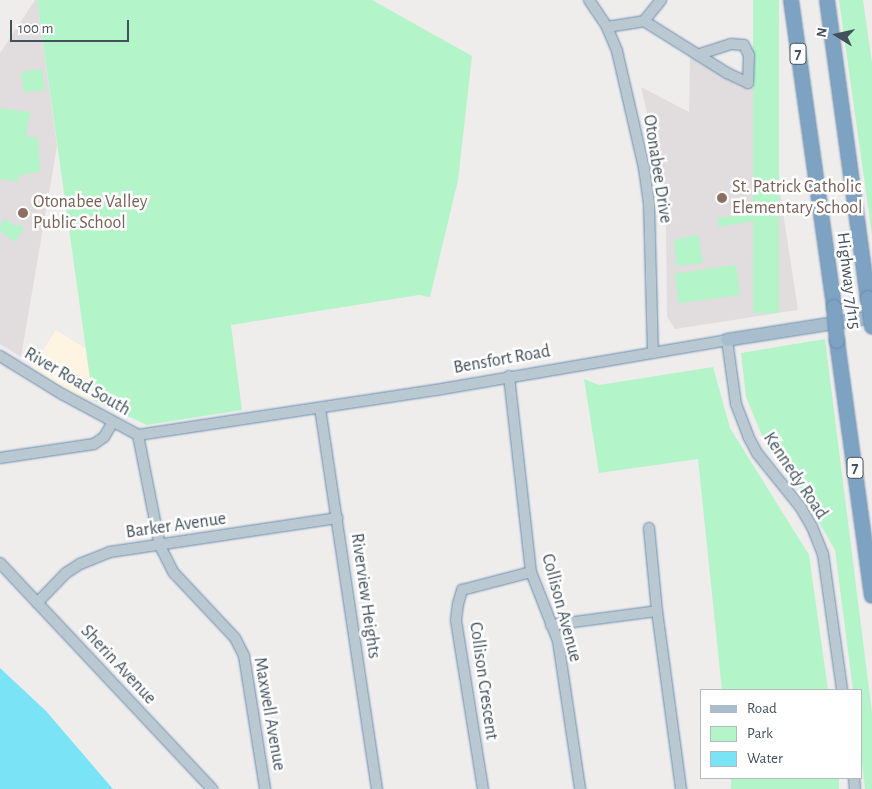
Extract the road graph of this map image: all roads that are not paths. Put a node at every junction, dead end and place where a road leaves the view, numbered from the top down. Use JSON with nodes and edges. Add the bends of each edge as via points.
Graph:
{"nodes":[{"id":1,"x":589,"y":0,"type":"edge"},
{"id":2,"x":660,"y":0,"type":"edge"},
{"id":3,"x":791,"y":0,"type":"edge"},
{"id":4,"x":827,"y":0,"type":"edge"},
{"id":5,"x":644,"y":20,"type":"junction"},
{"id":6,"x":607,"y":27,"type":"junction"},
{"id":7,"x":698,"y":55,"type":"junction"},
{"id":8,"x":872,"y":317,"type":"edge"},
{"id":9,"x":872,"y":327,"type":"edge"},
{"id":10,"x":726,"y":340,"type":"junction"},
{"id":11,"x":653,"y":353,"type":"junction"},
{"id":12,"x":0,"y":356,"type":"edge"},
{"id":13,"x":510,"y":376,"type":"junction"},
{"id":14,"x":320,"y":408,"type":"junction"},
{"id":15,"x":113,"y":422,"type":"junction"},
{"id":16,"x":138,"y":435,"type":"junction"},
{"id":17,"x":0,"y":458,"type":"edge"},
{"id":18,"x":337,"y":518,"type":"junction"},
{"id":19,"x":649,"y":528,"type":"dead end"},
{"id":20,"x":160,"y":546,"type":"junction"},
{"id":21,"x":0,"y":563,"type":"edge"},
{"id":22,"x":531,"y":572,"type":"junction"},
{"id":23,"x":872,"y":596,"type":"edge"},
{"id":24,"x":37,"y":603,"type":"junction"},
{"id":25,"x":657,"y":611,"type":"junction"},
{"id":26,"x":551,"y":625,"type":"junction"},
{"id":27,"x":842,"y":689,"type":"edge"},
{"id":28,"x":212,"y":789,"type":"edge"},
{"id":29,"x":265,"y":789,"type":"edge"},
{"id":30,"x":377,"y":789,"type":"edge"},
{"id":31,"x":483,"y":789,"type":"edge"},
{"id":32,"x":580,"y":789,"type":"edge"},
{"id":33,"x":681,"y":789,"type":"edge"}],
"edges":[{"from":1,"to":6,"type":"street","name":"Otonabee Drive"},
{"from":2,"to":5,"type":"street"},
{"from":3,"to":23,"type":"highway","name":"Highway 7/115","number":"7","bridge":true},
{"from":4,"to":9,"type":"highway","name":"Highway 7/115","number":"7","bridge":true},
{"from":5,"to":6,"type":"street"},
{"from":5,"to":7,"type":"street"},
{"from":6,"to":11,"type":"street","name":"Otonabee Drive","via":[[630,101],[650,203]]},
{"from":7,"to":7,"type":"street","via":[[727,73],[748,83],[749,55],[744,45],[731,44]]},
{"from":8,"to":10,"type":"main road","name":"Bensfort Road"},
{"from":10,"to":11,"type":"street","name":"Bensfort Road"},
{"from":10,"to":27,"type":"street","name":"Kennedy Road","via":[[736,404],[748,436],[757,453],[801,508],[823,554]]},
{"from":11,"to":13,"type":"street","name":"Bensfort Road"},
{"from":12,"to":15,"type":"street","name":"River Road South"},
{"from":13,"to":14,"type":"street","name":"Bensfort Road"},
{"from":13,"to":22,"type":"street","name":"Collison Avenue"},
{"from":14,"to":16,"type":"street","name":"Bensfort Road"},
{"from":14,"to":18,"type":"street","name":"Riverview Heights"},
{"from":15,"to":16,"type":"street","name":"River Road South"},
{"from":15,"to":17,"type":"street","via":[[104,437],[94,444]]},
{"from":16,"to":20,"type":"street","name":"Maxwell Avenue"},
{"from":18,"to":20,"type":"street","name":"Barker Avenue"},
{"from":18,"to":30,"type":"street","name":"Riverview Heights"},
{"from":19,"to":25,"type":"street"},
{"from":20,"to":24,"type":"street","name":"Barker Avenue","via":[[110,552],[80,564],[66,573]]},
{"from":20,"to":29,"type":"street","name":"Maxwell Avenue","via":[[174,573],[235,638],[244,656]]},
{"from":21,"to":24,"type":"street","name":"Sherin Avenue"},
{"from":22,"to":26,"type":"street","name":"Collison Avenue"},
{"from":22,"to":31,"type":"street","name":"Collison Crescent","via":[[462,590],[458,604],[456,620]]},
{"from":24,"to":28,"type":"street","name":"Sherin Avenue"},
{"from":25,"to":26,"type":"street"},
{"from":25,"to":33,"type":"street"},
{"from":26,"to":32,"type":"street","name":"Collison Avenue","via":[[558,641]]}]}
